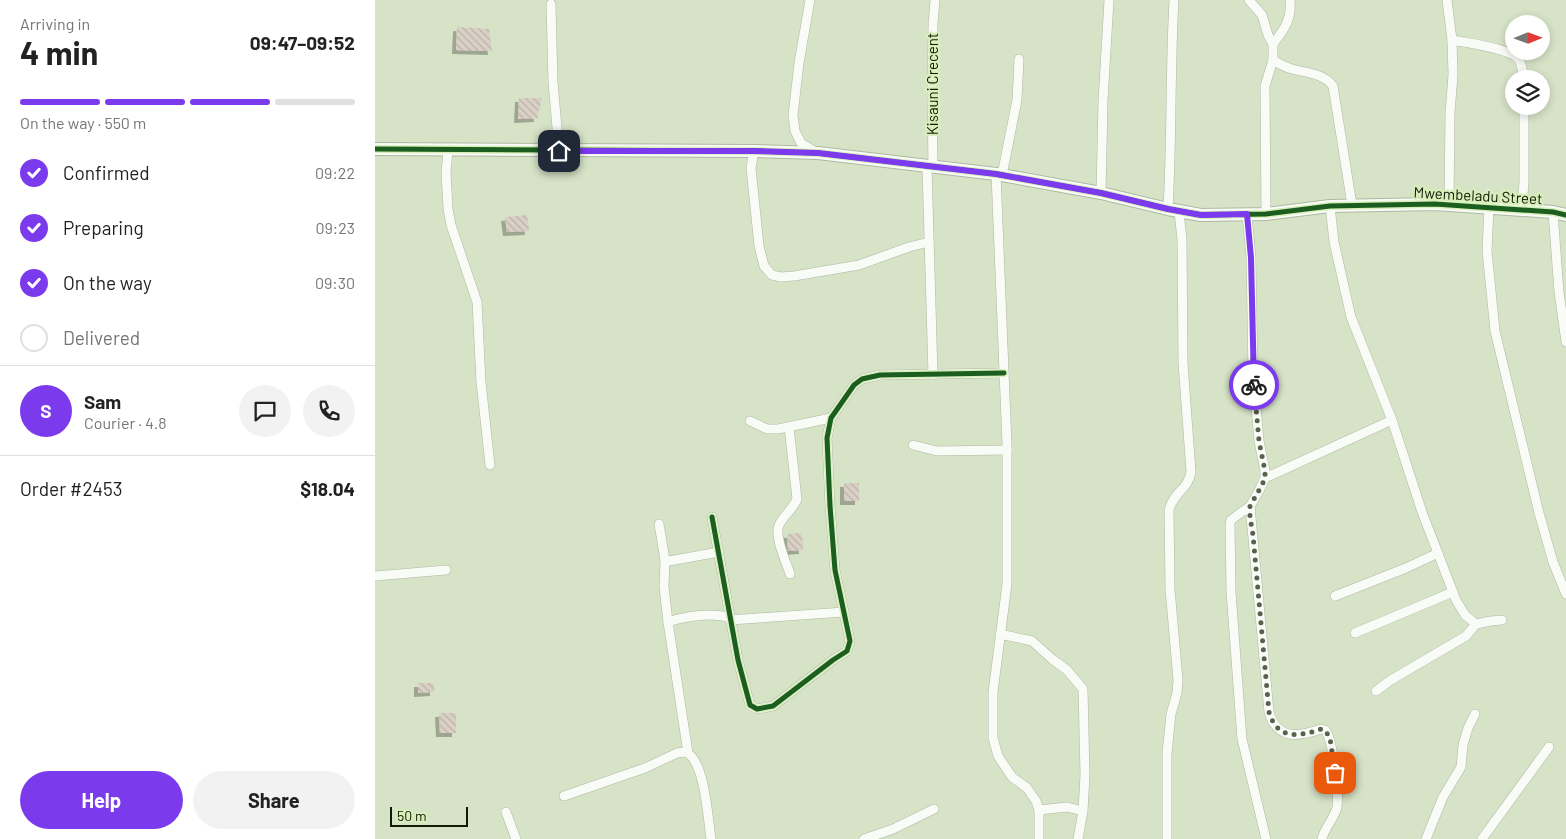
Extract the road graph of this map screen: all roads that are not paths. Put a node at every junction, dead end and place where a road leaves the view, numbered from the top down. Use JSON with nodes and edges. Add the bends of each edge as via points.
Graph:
{"nodes":[{"id":1,"x":810,"y":0,"type":"edge"},
{"id":2,"x":935,"y":0,"type":"edge"},
{"id":3,"x":1109,"y":0,"type":"edge"},
{"id":4,"x":1174,"y":0,"type":"edge"},
{"id":5,"x":1249,"y":0,"type":"edge"},
{"id":6,"x":1289,"y":0,"type":"edge"},
{"id":7,"x":1447,"y":0,"type":"edge"},
{"id":8,"x":551,"y":4,"type":"dead end"},
{"id":9,"x":1452,"y":40,"type":"junction"},
{"id":10,"x":1273,"y":44,"type":"junction"},
{"id":11,"x":1019,"y":59,"type":"dead end"},
{"id":12,"x":1273,"y":60,"type":"junction"},
{"id":13,"x":1521,"y":70,"type":"edge"},
{"id":14,"x":1524,"y":115,"type":"edge"},
{"id":15,"x":375,"y":149,"type":"edge"},
{"id":16,"x":448,"y":151,"type":"junction"},
{"id":17,"x":559,"y":151,"type":"junction"},
{"id":18,"x":754,"y":151,"type":"junction"},
{"id":19,"x":818,"y":153,"type":"junction"},
{"id":20,"x":930,"y":167,"type":"junction"},
{"id":21,"x":999,"y":174,"type":"junction"},
{"id":22,"x":1101,"y":193,"type":"junction"},
{"id":23,"x":1352,"y":205,"type":"junction"},
{"id":24,"x":1449,"y":205,"type":"junction"},
{"id":25,"x":1330,"y":206,"type":"junction"},
{"id":26,"x":1489,"y":208,"type":"junction"},
{"id":27,"x":1173,"y":210,"type":"junction"},
{"id":28,"x":1522,"y":210,"type":"junction"},
{"id":29,"x":1247,"y":214,"type":"junction"},
{"id":30,"x":1266,"y":214,"type":"junction"},
{"id":31,"x":1560,"y":214,"type":"edge"},
{"id":32,"x":929,"y":242,"type":"junction"},
{"id":33,"x":1566,"y":342,"type":"edge"},
{"id":34,"x":1004,"y":373,"type":"junction"},
{"id":35,"x":933,"y":374,"type":"junction"},
{"id":36,"x":831,"y":418,"type":"junction"},
{"id":37,"x":750,"y":420,"type":"dead end"},
{"id":38,"x":1392,"y":420,"type":"junction"},
{"id":39,"x":789,"y":427,"type":"junction"},
{"id":40,"x":913,"y":445,"type":"dead end"},
{"id":41,"x":1007,"y":450,"type":"junction"},
{"id":42,"x":489,"y":465,"type":"dead end"},
{"id":43,"x":1265,"y":478,"type":"junction"},
{"id":44,"x":1250,"y":506,"type":"junction"},
{"id":45,"x":712,"y":517,"type":"dead end"},
{"id":46,"x":659,"y":524,"type":"dead end"},
{"id":47,"x":719,"y":552,"type":"junction"},
{"id":48,"x":1438,"y":553,"type":"junction"},
{"id":49,"x":665,"y":560,"type":"junction"},
{"id":50,"x":446,"y":570,"type":"dead end"},
{"id":51,"x":790,"y":574,"type":"dead end"},
{"id":52,"x":375,"y":576,"type":"edge"},
{"id":53,"x":1453,"y":592,"type":"junction"},
{"id":54,"x":1566,"y":594,"type":"edge"},
{"id":55,"x":1335,"y":596,"type":"dead end"},
{"id":56,"x":844,"y":612,"type":"junction"},
{"id":57,"x":730,"y":619,"type":"junction"},
{"id":58,"x":1502,"y":620,"type":"dead end"},
{"id":59,"x":668,"y":622,"type":"junction"},
{"id":60,"x":1476,"y":624,"type":"junction"},
{"id":61,"x":1000,"y":634,"type":"junction"},
{"id":62,"x":1355,"y":634,"type":"dead end"},
{"id":63,"x":1376,"y":690,"type":"dead end"},
{"id":64,"x":1475,"y":714,"type":"dead end"},
{"id":65,"x":1549,"y":747,"type":"dead end"},
{"id":66,"x":688,"y":753,"type":"junction"},
{"id":67,"x":564,"y":796,"type":"dead end"},
{"id":68,"x":934,"y":809,"type":"dead end"},
{"id":69,"x":1039,"y":810,"type":"junction"},
{"id":70,"x":506,"y":812,"type":"dead end"},
{"id":71,"x":1083,"y":812,"type":"junction"},
{"id":72,"x":515,"y":839,"type":"edge"},
{"id":73,"x":711,"y":839,"type":"edge"},
{"id":74,"x":864,"y":839,"type":"edge"},
{"id":75,"x":1039,"y":839,"type":"edge"},
{"id":76,"x":1078,"y":839,"type":"edge"},
{"id":77,"x":1167,"y":839,"type":"edge"},
{"id":78,"x":1266,"y":839,"type":"edge"},
{"id":79,"x":1321,"y":839,"type":"edge"},
{"id":80,"x":1426,"y":839,"type":"edge"},
{"id":81,"x":1482,"y":839,"type":"edge"}],
"edges":[{"from":1,"to":19,"type":"street","via":[[793,116],[801,143]]},
{"from":2,"to":20,"type":"street","name":"Kisauni Crecent"},
{"from":3,"to":22,"type":"street"},
{"from":4,"to":27,"type":"street","via":[[1171,46]]},
{"from":5,"to":10,"type":"street","via":[[1262,15]]},
{"from":6,"to":10,"type":"street","via":[[1290,16]]},
{"from":7,"to":9,"type":"street"},
{"from":8,"to":17,"type":"street"},
{"from":9,"to":13,"type":"street","via":[[1513,54],[1519,60]]},
{"from":9,"to":24,"type":"street"},
{"from":10,"to":12,"type":"street"},
{"from":11,"to":21,"type":"street","via":[[1017,100]]},
{"from":12,"to":23,"type":"street","via":[[1291,69],[1321,76],[1333,86]]},
{"from":12,"to":30,"type":"street","via":[[1265,86]]},
{"from":14,"to":28,"type":"street"},
{"from":15,"to":16,"type":"street","name":"Mwembeladu Street"},
{"from":16,"to":17,"type":"street","name":"Mwembeladu Street"},
{"from":16,"to":42,"type":"street","via":[[446,172],[451,226],[477,302]]},
{"from":17,"to":18,"type":"street","name":"Mwembeladu Street"},
{"from":18,"to":19,"type":"street","name":"Mwembeladu Street"},
{"from":18,"to":32,"type":"street","via":[[751,168],[759,246],[764,266],[772,274],[794,276],[859,265]]},
{"from":19,"to":20,"type":"street","name":"Mwembeladu Street"},
{"from":20,"to":21,"type":"street","name":"Mwembeladu Street"},
{"from":20,"to":32,"type":"street","name":"Kisauni Crecent"},
{"from":21,"to":22,"type":"street","name":"Mwembeladu Street"},
{"from":21,"to":34,"type":"street"},
{"from":22,"to":27,"type":"street","name":"Mwembeladu Street"},
{"from":23,"to":24,"type":"street","name":"Mwembeladu Street"},
{"from":23,"to":25,"type":"street","name":"Mwembeladu Street"},
{"from":24,"to":26,"type":"street","name":"Mwembeladu Street"},
{"from":25,"to":30,"type":"street","name":"Mwembeladu Street"},
{"from":25,"to":38,"type":"street","via":[[1334,242],[1351,317]]},
{"from":26,"to":28,"type":"street","name":"Mwembeladu Street"},
{"from":26,"to":54,"type":"street","via":[[1487,252],[1495,331],[1539,513]]},
{"from":27,"to":29,"type":"street","name":"Mwembeladu Street","via":[[1201,215]]},
{"from":27,"to":77,"type":"street","via":[[1182,240],[1183,363],[1191,472],[1187,484],[1172,500],[1169,510],[1170,589],[1178,680],[1167,754]]},
{"from":28,"to":31,"type":"street","name":"Mwembeladu Street"},
{"from":29,"to":30,"type":"street","name":"Mwembeladu Street"},
{"from":29,"to":43,"type":"street","via":[[1253,374]]},
{"from":31,"to":33,"type":"street","via":[[1559,292]]},
{"from":32,"to":35,"type":"street","name":"Kisauni Crecent"},
{"from":34,"to":35,"type":"street"},
{"from":34,"to":41,"type":"street"},
{"from":35,"to":36,"type":"street","via":[[879,375],[862,379],[854,385]]},
{"from":36,"to":39,"type":"street"},
{"from":36,"to":56,"type":"street","via":[[827,438],[830,506],[835,570]]},
{"from":37,"to":39,"type":"street","via":[[767,429]]},
{"from":38,"to":43,"type":"street"},
{"from":38,"to":48,"type":"street"},
{"from":39,"to":51,"type":"street","via":[[797,499],[778,531]]},
{"from":40,"to":41,"type":"street","via":[[937,451]]},
{"from":41,"to":61,"type":"street","via":[[1007,584]]},
{"from":43,"to":44,"type":"street"},
{"from":44,"to":78,"type":"street","via":[[1230,524],[1231,592],[1242,739]]},
{"from":44,"to":79,"type":"street","via":[[1272,722],[1280,732],[1293,735],[1321,729],[1330,738],[1337,808]]},
{"from":45,"to":47,"type":"street"},
{"from":46,"to":49,"type":"street"},
{"from":47,"to":49,"type":"street"},
{"from":47,"to":57,"type":"street"},
{"from":48,"to":53,"type":"street"},
{"from":48,"to":55,"type":"street"},
{"from":49,"to":59,"type":"street"},
{"from":50,"to":52,"type":"street"},
{"from":53,"to":60,"type":"street","via":[[1465,615]]},
{"from":53,"to":62,"type":"street"},
{"from":56,"to":57,"type":"street"},
{"from":56,"to":57,"type":"street","via":[[850,641],[847,650],[773,706],[757,709],[751,705],[748,696]]},
{"from":57,"to":59,"type":"street","via":[[683,617]]},
{"from":58,"to":60,"type":"street"},
{"from":59,"to":66,"type":"street"},
{"from":60,"to":63,"type":"street","via":[[1466,636]]},
{"from":61,"to":69,"type":"street","via":[[993,692],[993,738],[1012,777],[1027,788]]},
{"from":61,"to":71,"type":"street","via":[[1032,641],[1067,670],[1083,689]]},
{"from":64,"to":80,"type":"street","via":[[1463,745],[1461,766],[1443,797]]},
{"from":65,"to":81,"type":"street"},
{"from":66,"to":67,"type":"street","via":[[677,753],[645,768]]},
{"from":66,"to":73,"type":"street","via":[[700,775]]},
{"from":68,"to":74,"type":"street"},
{"from":69,"to":71,"type":"street","via":[[1067,807]]},
{"from":69,"to":75,"type":"street"},
{"from":70,"to":72,"type":"street"},
{"from":71,"to":76,"type":"street"}]}
